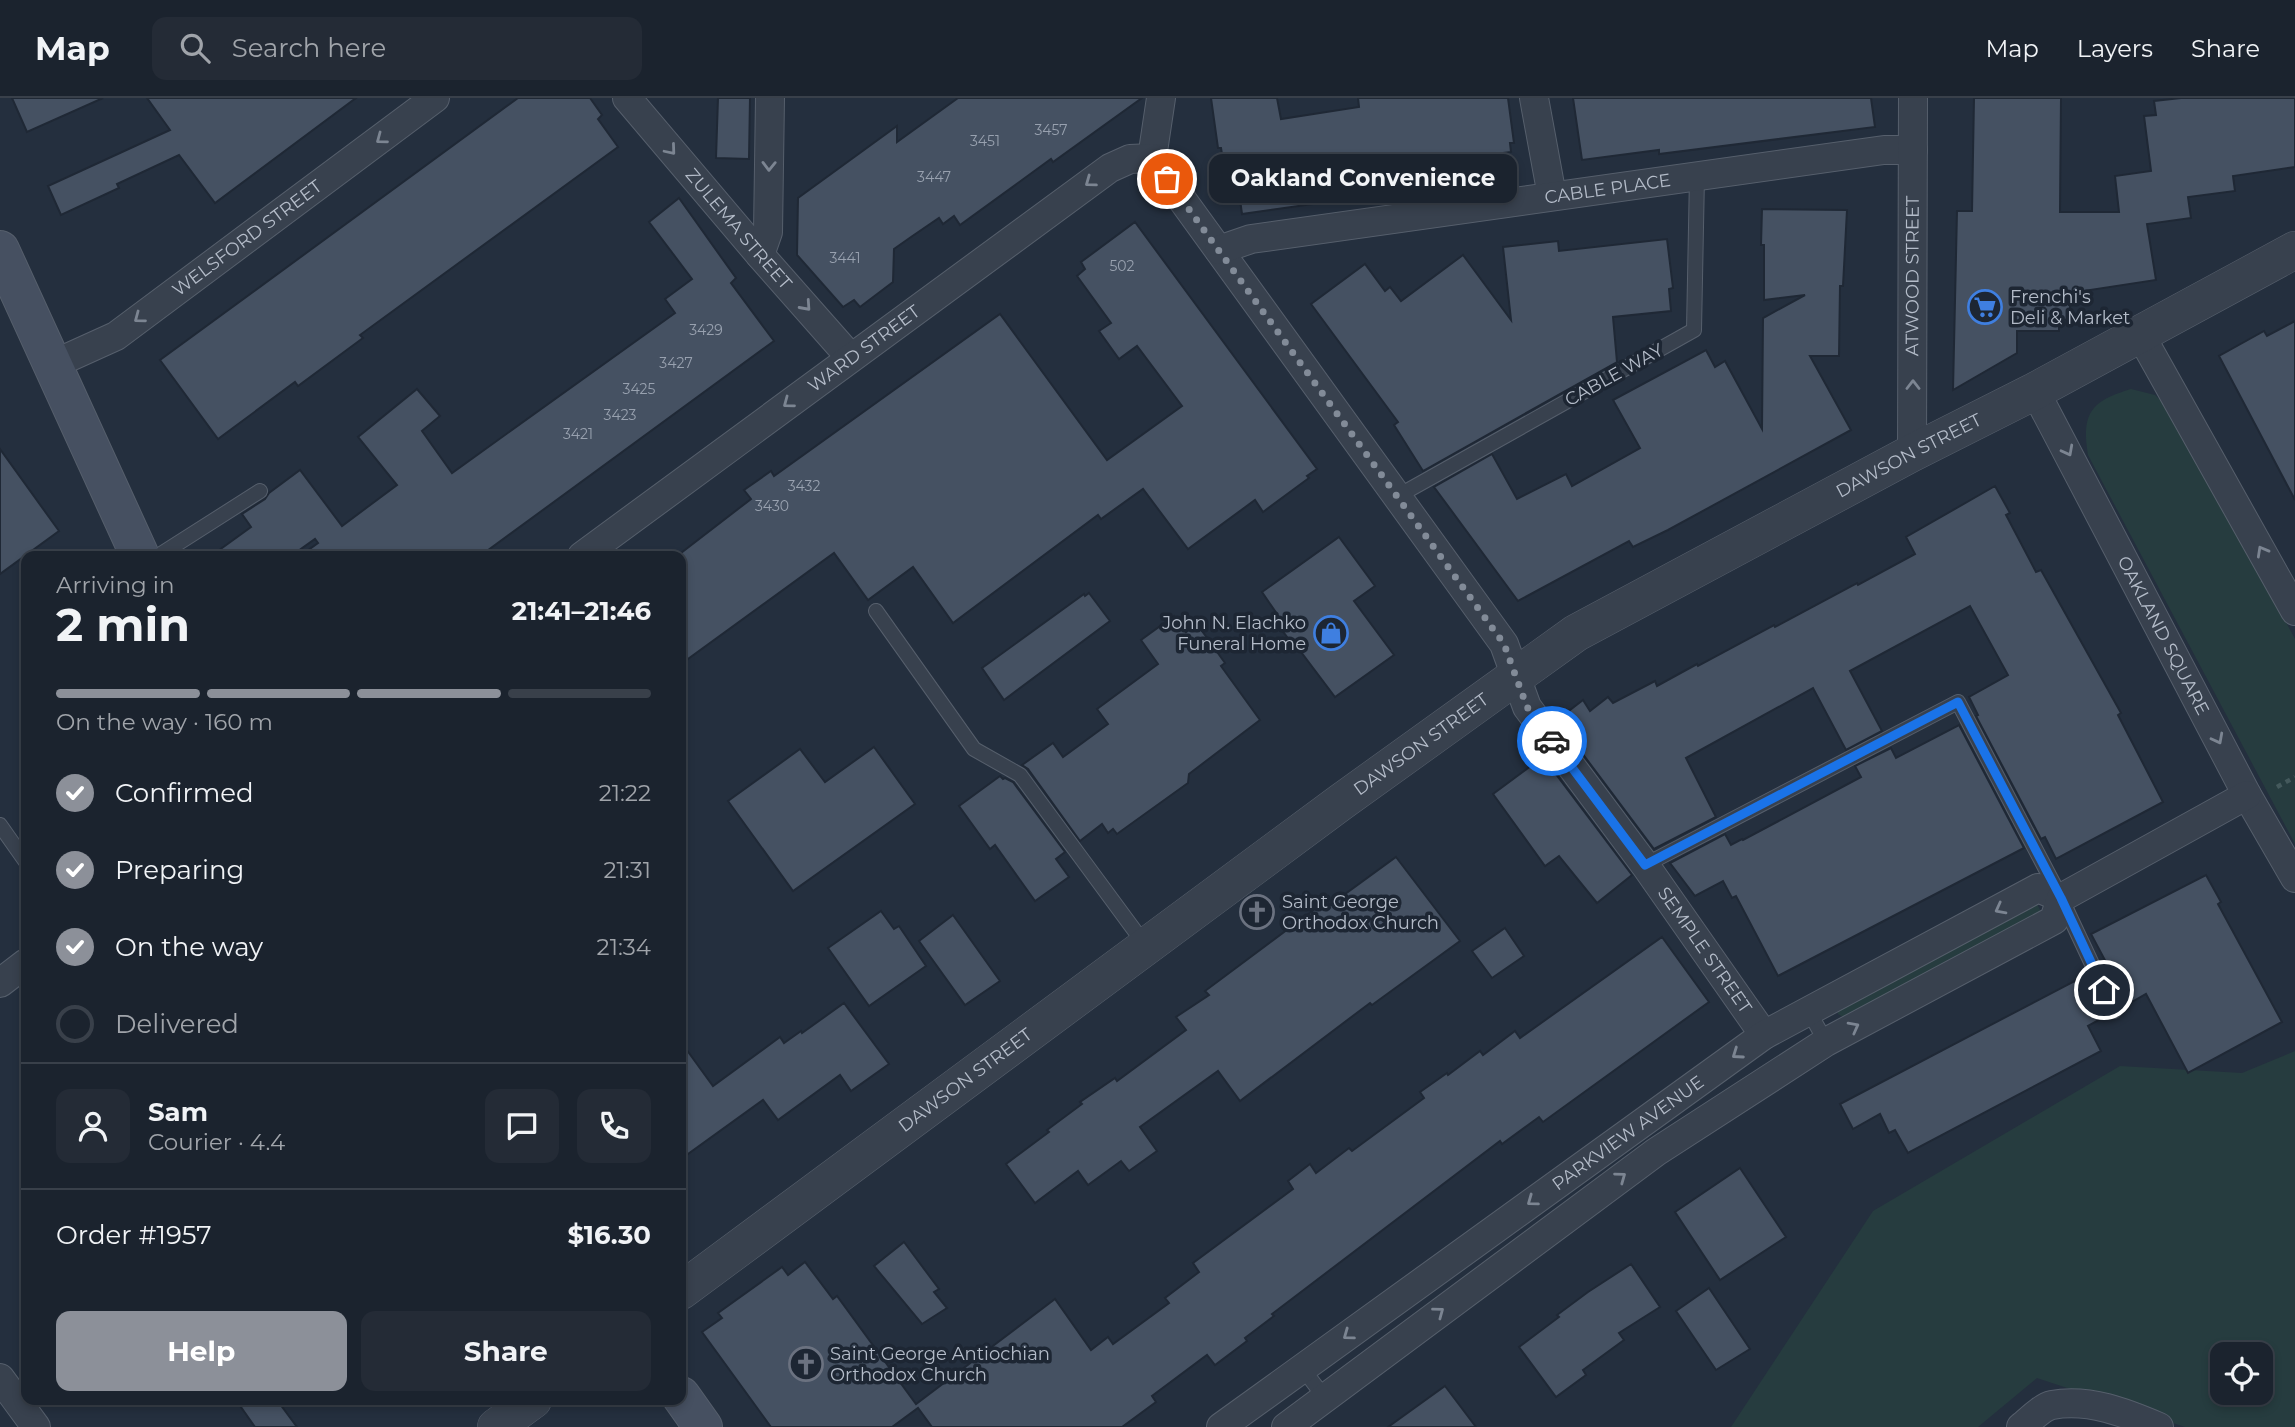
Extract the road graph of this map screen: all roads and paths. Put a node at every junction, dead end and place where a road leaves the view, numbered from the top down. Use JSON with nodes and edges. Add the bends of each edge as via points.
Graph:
{"nodes":[{"id":1,"x":435,"y":98,"type":"edge"},
{"id":2,"x":627,"y":98,"type":"edge"},
{"id":3,"x":770,"y":98,"type":"edge"},
{"id":4,"x":1161,"y":98,"type":"edge"},
{"id":5,"x":1534,"y":98,"type":"edge"},
{"id":6,"x":1913,"y":98,"type":"edge"},
{"id":7,"x":1913,"y":150,"type":"junction"},
{"id":8,"x":1152,"y":158,"type":"junction"},
{"id":9,"x":1698,"y":176,"type":"junction"},
{"id":10,"x":1552,"y":196,"type":"junction"},
{"id":11,"x":0,"y":250,"type":"edge"},
{"id":12,"x":1219,"y":250,"type":"junction"},
{"id":13,"x":2295,"y":250,"type":"edge"},
{"id":14,"x":760,"y":255,"type":"junction"},
{"id":15,"x":2140,"y":334,"type":"junction"},
{"id":16,"x":850,"y":357,"type":"junction"},
{"id":17,"x":52,"y":365,"type":"junction"},
{"id":18,"x":2035,"y":391,"type":"junction"},
{"id":19,"x":1912,"y":453,"type":"junction"},
{"id":20,"x":260,"y":491,"type":"dead end"},
{"id":21,"x":1398,"y":496,"type":"junction"},
{"id":22,"x":138,"y":551,"type":"edge"},
{"id":23,"x":166,"y":551,"type":"edge"},
{"id":24,"x":589,"y":551,"type":"edge"},
{"id":25,"x":876,"y":611,"type":"dead end"},
{"id":26,"x":2295,"y":611,"type":"edge"},
{"id":27,"x":1515,"y":676,"type":"junction"},
{"id":28,"x":2248,"y":795,"type":"junction"},
{"id":29,"x":0,"y":825,"type":"edge"},
{"id":30,"x":21,"y":855,"type":"edge"},
{"id":31,"x":1645,"y":865,"type":"junction"},
{"id":32,"x":2295,"y":878,"type":"edge"},
{"id":33,"x":2061,"y":898,"type":"junction"},
{"id":34,"x":1146,"y":946,"type":"junction"},
{"id":35,"x":21,"y":967,"type":"edge"},
{"id":36,"x":0,"y":983,"type":"edge"},
{"id":37,"x":1808,"y":1010,"type":"junction"},
{"id":38,"x":2114,"y":1011,"type":"dead end"},
{"id":39,"x":1764,"y":1035,"type":"junction"},
{"id":40,"x":1826,"y":1042,"type":"junction"},
{"id":41,"x":1646,"y":1138,"type":"junction"},
{"id":42,"x":1475,"y":1263,"type":"junction"},
{"id":43,"x":686,"y":1287,"type":"edge"},
{"id":44,"x":1303,"y":1368,"type":"junction"},
{"id":45,"x":0,"y":1378,"type":"edge"},
{"id":46,"x":1325,"y":1398,"type":"junction"},
{"id":47,"x":686,"y":1403,"type":"edge"},
{"id":48,"x":526,"y":1405,"type":"edge"},
{"id":49,"x":36,"y":1427,"type":"edge"},
{"id":50,"x":496,"y":1427,"type":"edge"},
{"id":51,"x":704,"y":1427,"type":"edge"},
{"id":52,"x":1221,"y":1427,"type":"edge"},
{"id":53,"x":1286,"y":1427,"type":"edge"},
{"id":54,"x":2021,"y":1427,"type":"edge"},
{"id":55,"x":2159,"y":1427,"type":"edge"}],
"edges":[{"from":1,"to":17,"type":"street","name":"WELSFORD STREET","one_way":true,"via":[[116,336]]},
{"from":2,"to":14,"type":"street","name":"ZULEMA STREET","one_way":true},
{"from":3,"to":14,"type":"street","one_way":true,"via":[[768,232]]},
{"from":4,"to":8,"type":"street"},
{"from":5,"to":10,"type":"street"},
{"from":6,"to":7,"type":"street","name":"ATWOOD STREET"},
{"from":7,"to":9,"type":"street","name":"CABLE PLACE"},
{"from":19,"to":7,"type":"street","name":"ATWOOD STREET","one_way":true},
{"from":8,"to":12,"type":"street","name":"SEMPLE STREET"},
{"from":8,"to":16,"type":"street","name":"WARD STREET","one_way":true,"via":[[1130,159],[1110,168]]},
{"from":9,"to":10,"type":"street","name":"CABLE PLACE"},
{"from":9,"to":21,"type":"lane","name":"CABLE WAY","via":[[1694,330]]},
{"from":10,"to":12,"type":"street","name":"CABLE PLACE","via":[[1251,239]]},
{"from":11,"to":17,"type":"main road"},
{"from":12,"to":21,"type":"street","name":"SEMPLE STREET"},
{"from":13,"to":15,"type":"street","name":"DAWSON STREET"},
{"from":14,"to":16,"type":"street","name":"ZULEMA STREET","one_way":true},
{"from":15,"to":18,"type":"street","name":"DAWSON STREET"},
{"from":26,"to":15,"type":"street","one_way":true},
{"from":16,"to":24,"type":"street","name":"WARD STREET","one_way":true},
{"from":17,"to":22,"type":"main road"},
{"from":18,"to":19,"type":"street","name":"DAWSON STREET"},
{"from":18,"to":28,"type":"street","name":"OAKLAND SQUARE","one_way":true},
{"from":19,"to":27,"type":"street","name":"DAWSON STREET","via":[[1576,633]]},
{"from":20,"to":23,"type":"lane"},
{"from":21,"to":27,"type":"street","name":"SEMPLE STREET","via":[[1504,644]]},
{"from":25,"to":34,"type":"lane","via":[[974,749],[1020,775]]},
{"from":27,"to":31,"type":"street","name":"SEMPLE STREET","via":[[1527,707]]},
{"from":27,"to":34,"type":"street","name":"DAWSON STREET"},
{"from":28,"to":32,"type":"street","name":"OAKLAND SQUARE"},
{"from":28,"to":33,"type":"street","name":"PARKVIEW AVENUE"},
{"from":29,"to":30,"type":"lane"},
{"from":31,"to":33,"type":"lane","via":[[1958,702]]},
{"from":31,"to":39,"type":"street","name":"SEMPLE STREET"},
{"from":33,"to":37,"type":"street","name":"PARKVIEW AVENUE","one_way":true,"via":[[2038,888]]},
{"from":33,"to":38,"type":"lane"},
{"from":40,"to":33,"type":"street","name":"PARKVIEW AVENUE","one_way":true,"via":[[2054,920]]},
{"from":34,"to":43,"type":"street","name":"DAWSON STREET"},
{"from":35,"to":36,"type":"street"},
{"from":37,"to":39,"type":"street","name":"PARKVIEW AVENUE"},
{"from":37,"to":40,"type":"lane"},
{"from":39,"to":41,"type":"street","name":"PARKVIEW AVENUE","one_way":true},
{"from":40,"to":41,"type":"street","name":"PARKVIEW AVENUE"},
{"from":41,"to":42,"type":"street","name":"PARKVIEW AVENUE"},
{"from":42,"to":44,"type":"street","name":"PARKVIEW AVENUE","one_way":true},
{"from":46,"to":42,"type":"street","name":"PARKVIEW AVENUE","one_way":true},
{"from":44,"to":46,"type":"lane"},
{"from":44,"to":52,"type":"street","name":"PARKVIEW AVENUE"},
{"from":45,"to":49,"type":"street"},
{"from":46,"to":53,"type":"street","name":"PARKVIEW AVENUE"},
{"from":47,"to":51,"type":"main road"},
{"from":48,"to":50,"type":"street"},
{"from":54,"to":55,"type":"street","via":[[2050,1405],[2093,1405]]}]}
